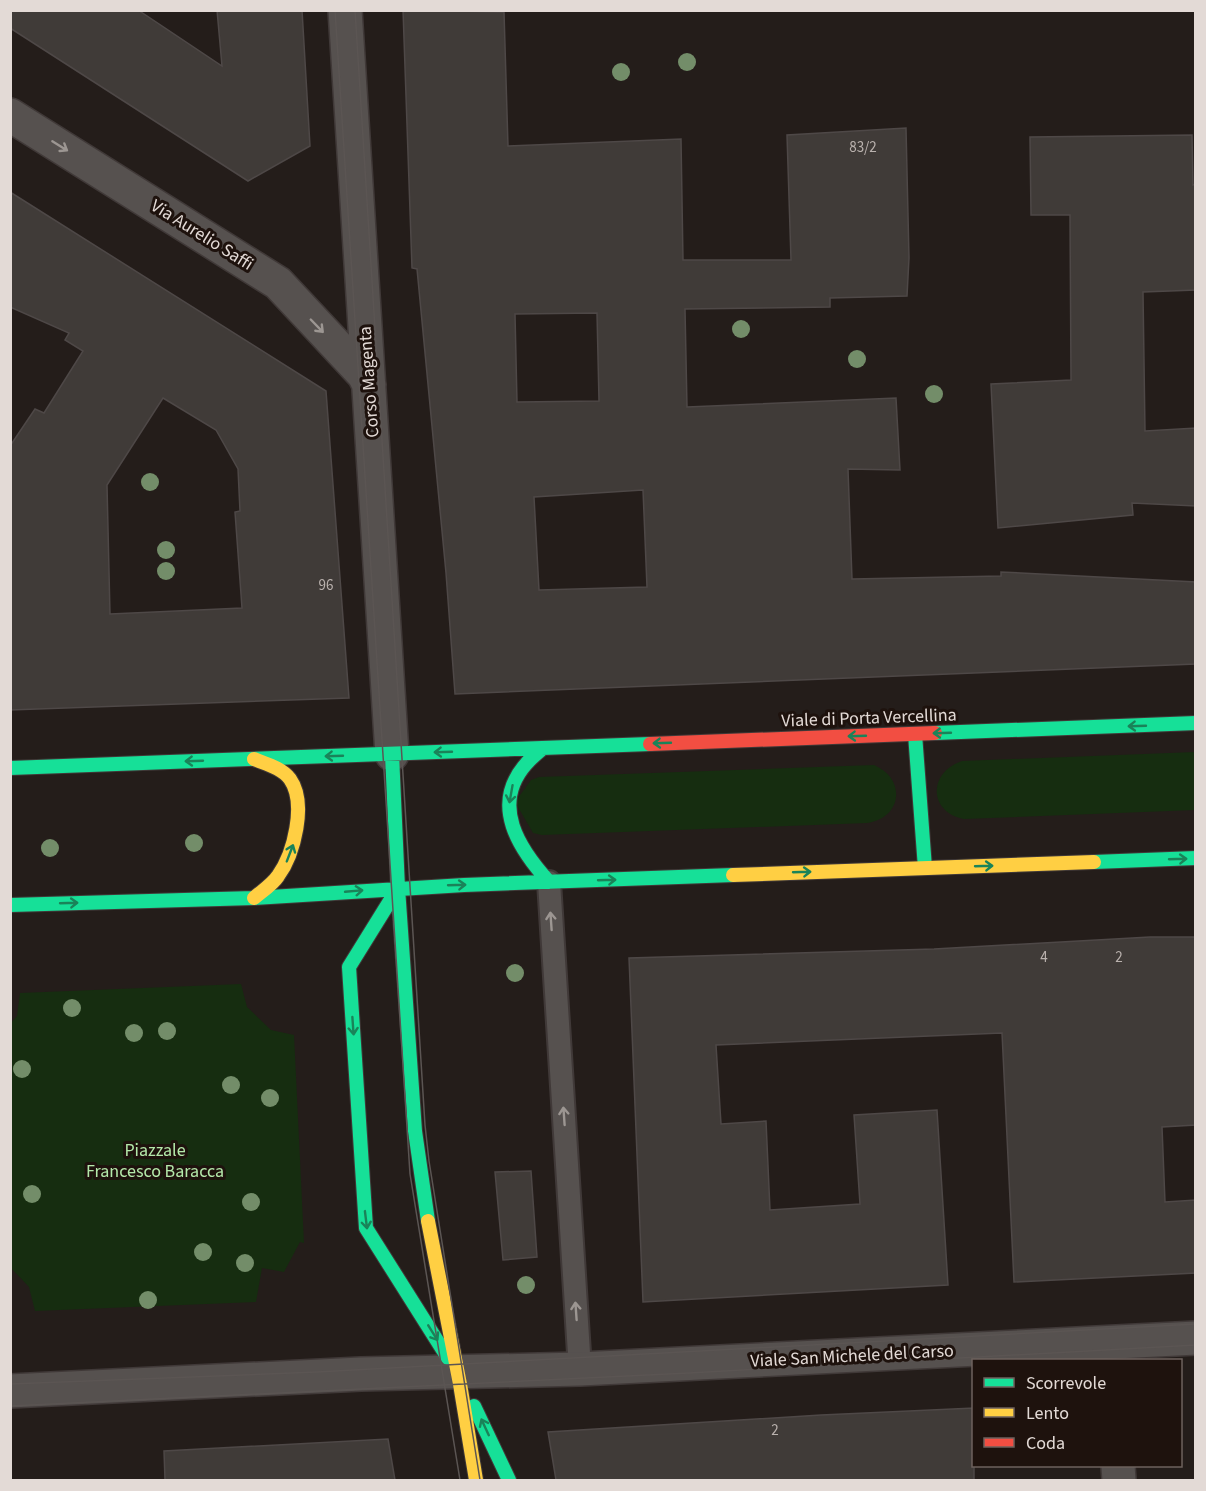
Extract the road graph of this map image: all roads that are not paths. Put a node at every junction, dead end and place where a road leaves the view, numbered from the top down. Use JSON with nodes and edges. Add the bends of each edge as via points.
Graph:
{"nodes":[{"id":1,"x":345,"y":10,"type":"edge"},
{"id":2,"x":10,"y":114,"type":"edge"},
{"id":3,"x":369,"y":385,"type":"junction"},
{"id":4,"x":1196,"y":723,"type":"edge"},
{"id":5,"x":915,"y":734,"type":"junction"},
{"id":6,"x":543,"y":748,"type":"junction"},
{"id":7,"x":392,"y":754,"type":"junction"},
{"id":8,"x":252,"y":759,"type":"junction"},
{"id":9,"x":10,"y":768,"type":"edge"},
{"id":10,"x":1196,"y":858,"type":"edge"},
{"id":11,"x":925,"y":868,"type":"junction"},
{"id":12,"x":549,"y":882,"type":"junction"},
{"id":13,"x":399,"y":888,"type":"junction"},
{"id":14,"x":254,"y":898,"type":"junction"},
{"id":15,"x":10,"y":905,"type":"edge"},
{"id":16,"x":1196,"y":1338,"type":"edge"},
{"id":17,"x":1109,"y":1352,"type":"edge"},
{"id":18,"x":580,"y":1369,"type":"junction"},
{"id":19,"x":458,"y":1372,"type":"junction"},
{"id":20,"x":10,"y":1391,"type":"edge"},
{"id":21,"x":476,"y":1480,"type":"edge"},
{"id":22,"x":509,"y":1480,"type":"edge"}],
"edges":[{"from":1,"to":3,"type":"street","name":"Corso Magenta"},
{"from":2,"to":3,"type":"street","name":"Via Aurelio Saffi","one_way":true,"via":[[278,283]]},
{"from":3,"to":7,"type":"street","name":"Corso Magenta"},
{"from":4,"to":5,"type":"main road","name":"Viale di Porta Vercellina","one_way":true},
{"from":5,"to":6,"type":"main road","name":"Viale di Porta Vercellina","one_way":true},
{"from":5,"to":11,"type":"main road"},
{"from":6,"to":7,"type":"main road","one_way":true},
{"from":6,"to":12,"type":"main road","one_way":true,"via":[[528,759],[511,786],[509,816],[520,847]]},
{"from":7,"to":8,"type":"main road","one_way":true},
{"from":7,"to":13,"type":"main road"},
{"from":8,"to":9,"type":"main road","one_way":true},
{"from":14,"to":8,"type":"main road","one_way":true,"via":[[278,877],[288,860],[297,834],[298,807],[292,781],[281,771]]},
{"from":11,"to":10,"type":"main road","one_way":true},
{"from":12,"to":11,"type":"main road","one_way":true},
{"from":13,"to":12,"type":"main road","one_way":true},
{"from":18,"to":12,"type":"lane","one_way":true},
{"from":14,"to":13,"type":"main road","one_way":true},
{"from":13,"to":19,"type":"main road","via":[[420,1174]]},
{"from":13,"to":19,"type":"main road","one_way":true,"via":[[349,967],[366,1228]]},
{"from":15,"to":14,"type":"main road","one_way":true},
{"from":16,"to":17,"type":"street","name":"Viale San Michele del Carso"},
{"from":17,"to":18,"type":"street","name":"Viale San Michele del Carso"},
{"from":18,"to":19,"type":"street"},
{"from":19,"to":20,"type":"street"},
{"from":19,"to":21,"type":"main road"},
{"from":22,"to":19,"type":"main road","one_way":true}]}
